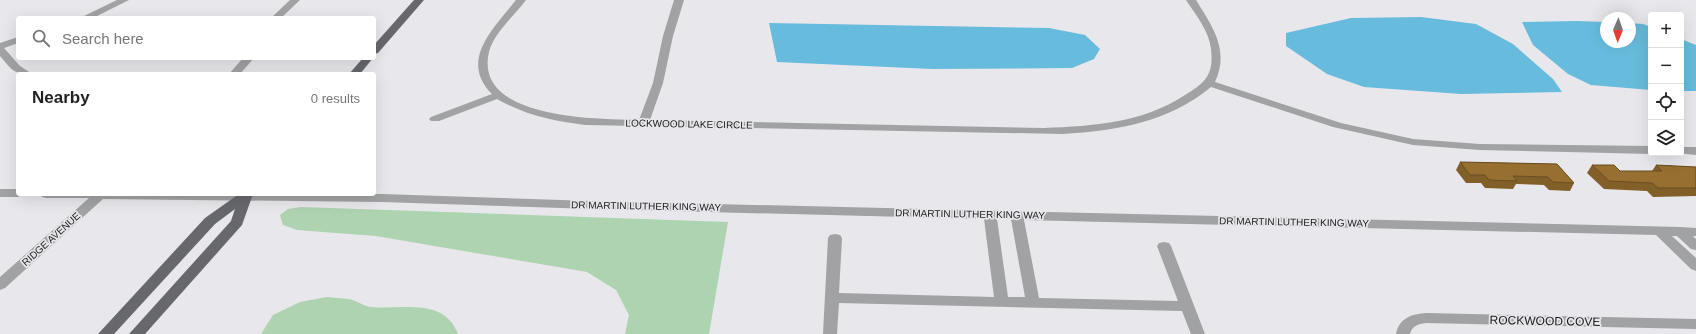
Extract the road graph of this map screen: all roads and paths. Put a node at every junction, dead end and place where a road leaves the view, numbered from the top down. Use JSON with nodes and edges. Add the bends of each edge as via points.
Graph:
{"nodes":[{"id":1,"x":124,"y":0,"type":"edge"},
{"id":2,"x":295,"y":0,"type":"edge"},
{"id":3,"x":419,"y":0,"type":"edge"},
{"id":4,"x":521,"y":0,"type":"edge"},
{"id":5,"x":679,"y":0,"type":"edge"},
{"id":6,"x":1191,"y":0,"type":"edge"},
{"id":7,"x":89,"y":16,"type":"edge"},
{"id":8,"x":278,"y":16,"type":"edge"},
{"id":9,"x":16,"y":41,"type":"edge"},
{"id":10,"x":0,"y":46,"type":"edge"},
{"id":11,"x":376,"y":49,"type":"edge"},
{"id":12,"x":0,"y":50,"type":"edge"},
{"id":13,"x":247,"y":60,"type":"edge"},
{"id":14,"x":366,"y":60,"type":"edge"},
{"id":15,"x":23,"y":72,"type":"edge"},
{"id":16,"x":236,"y":72,"type":"edge"},
{"id":17,"x":356,"y":72,"type":"edge"},
{"id":18,"x":1210,"y":83,"type":"junction"},
{"id":19,"x":498,"y":95,"type":"junction"},
{"id":20,"x":435,"y":119,"type":"dead end"},
{"id":21,"x":643,"y":123,"type":"junction"},
{"id":22,"x":1648,"y":150,"type":"edge"},
{"id":23,"x":1684,"y":151,"type":"edge"},
{"id":24,"x":1696,"y":151,"type":"edge"},
{"id":25,"x":0,"y":193,"type":"edge"},
{"id":26,"x":16,"y":193,"type":"edge"},
{"id":27,"x":99,"y":196,"type":"edge"},
{"id":28,"x":246,"y":196,"type":"edge"},
{"id":29,"x":990,"y":215,"type":"junction"},
{"id":30,"x":1017,"y":216,"type":"junction"},
{"id":31,"x":1659,"y":231,"type":"junction"},
{"id":32,"x":1680,"y":231,"type":"junction"},
{"id":33,"x":1696,"y":232,"type":"edge"},
{"id":34,"x":835,"y":238,"type":"dead end"},
{"id":35,"x":1164,"y":246,"type":"dead end"},
{"id":36,"x":1696,"y":246,"type":"edge"},
{"id":37,"x":1696,"y":266,"type":"edge"},
{"id":38,"x":0,"y":285,"type":"edge"},
{"id":39,"x":832,"y":298,"type":"junction"},
{"id":40,"x":1002,"y":302,"type":"junction"},
{"id":41,"x":1033,"y":303,"type":"junction"},
{"id":42,"x":1188,"y":306,"type":"junction"},
{"id":43,"x":1696,"y":324,"type":"edge"},
{"id":44,"x":105,"y":334,"type":"edge"},
{"id":45,"x":136,"y":334,"type":"edge"},
{"id":46,"x":830,"y":334,"type":"edge"},
{"id":47,"x":1198,"y":334,"type":"edge"},
{"id":48,"x":1403,"y":334,"type":"edge"}],
"edges":[{"from":1,"to":7,"type":"street"},
{"from":2,"to":8,"type":"street"},
{"from":3,"to":11,"type":"main road"},
{"from":4,"to":19,"type":"street","name":"LOCKWOOD LAKE CIRCLE","via":[[484,52],[482,65],[485,77]]},
{"from":5,"to":21,"type":"street","via":[[658,83]]},
{"from":6,"to":18,"type":"street","via":[[1216,48]]},
{"from":9,"to":10,"type":"street"},
{"from":12,"to":15,"type":"street","via":[[16,68]]},
{"from":13,"to":16,"type":"street"},
{"from":14,"to":17,"type":"main road"},
{"from":18,"to":21,"type":"street","name":"LOCKWOOD LAKE CIRCLE","via":[[1172,109],[1142,120],[1079,130]]},
{"from":18,"to":22,"type":"street","via":[[1337,125],[1413,142],[1480,147]]},
{"from":19,"to":20,"type":"street"},
{"from":19,"to":21,"type":"street","name":"LOCKWOOD LAKE CIRCLE","via":[[514,105],[552,118],[585,122]]},
{"from":23,"to":24,"type":"street"},
{"from":25,"to":26,"type":"street"},
{"from":27,"to":38,"type":"street","name":"RIDGE AVENUE"},
{"from":28,"to":29,"type":"street","name":"DR MARTIN LUTHER KING WAY"},
{"from":28,"to":44,"type":"main road","via":[[210,221]]},
{"from":28,"to":45,"type":"main road","via":[[237,222]]},
{"from":29,"to":30,"type":"street","name":"DR MARTIN LUTHER KING WAY"},
{"from":29,"to":40,"type":"street"},
{"from":30,"to":31,"type":"street","name":"DR MARTIN LUTHER KING WAY"},
{"from":30,"to":41,"type":"street"},
{"from":31,"to":32,"type":"street","name":"DR MARTIN LUTHER KING WAY"},
{"from":31,"to":37,"type":"street"},
{"from":32,"to":33,"type":"street","name":"DR MARTIN LUTHER KING WAY"},
{"from":32,"to":36,"type":"street"},
{"from":34,"to":39,"type":"street"},
{"from":35,"to":42,"type":"street"},
{"from":39,"to":40,"type":"street"},
{"from":39,"to":46,"type":"street"},
{"from":40,"to":41,"type":"street"},
{"from":41,"to":42,"type":"street"},
{"from":42,"to":47,"type":"street"},
{"from":43,"to":48,"type":"street","name":"ROCKWOOD COVE","via":[[1426,318],[1415,319],[1407,324]]}]}
